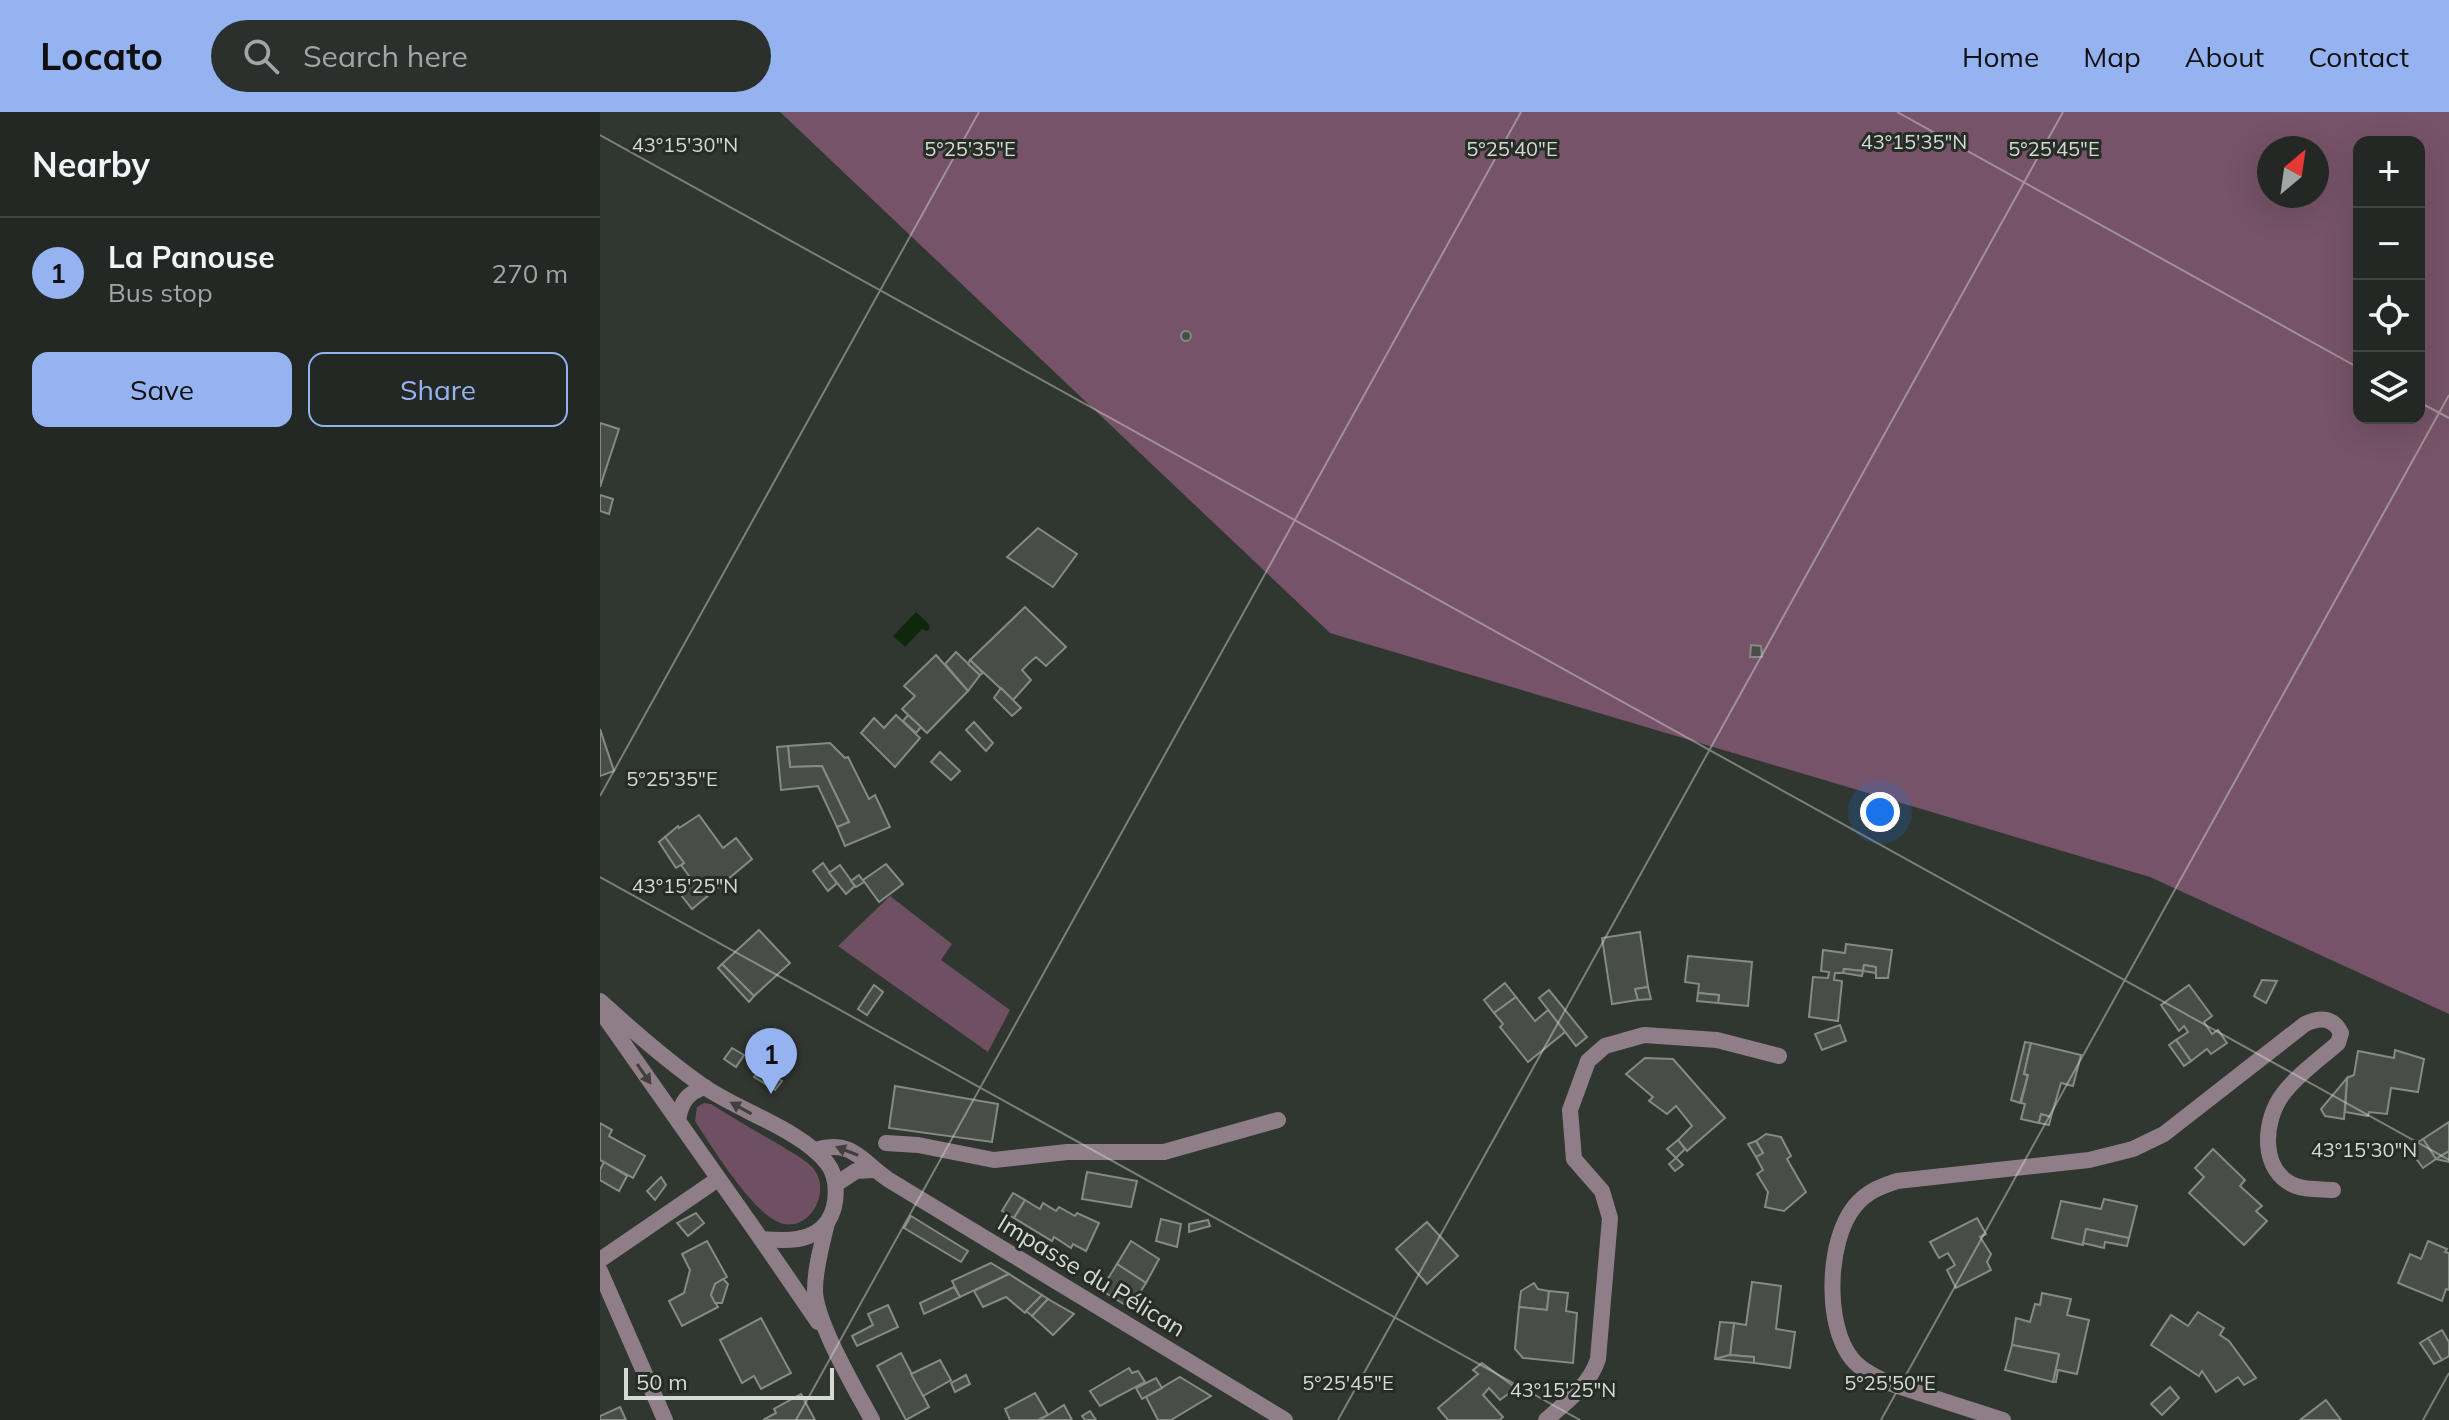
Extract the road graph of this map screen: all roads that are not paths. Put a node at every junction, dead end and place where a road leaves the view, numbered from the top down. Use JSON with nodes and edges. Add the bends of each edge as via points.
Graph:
{"nodes":[{"id":1,"x":600,"y":1001,"type":"edge"},
{"id":2,"x":600,"y":1010,"type":"edge"},
{"id":3,"x":1779,"y":1056,"type":"dead end"},
{"id":4,"x":705,"y":1087,"type":"junction"},
{"id":5,"x":678,"y":1120,"type":"junction"},
{"id":6,"x":1278,"y":1120,"type":"dead end"},
{"id":7,"x":886,"y":1143,"type":"dead end"},
{"id":8,"x":816,"y":1150,"type":"junction"},
{"id":9,"x":874,"y":1170,"type":"junction"},
{"id":10,"x":718,"y":1179,"type":"junction"},
{"id":11,"x":836,"y":1184,"type":"junction"},
{"id":12,"x":2333,"y":1190,"type":"dead end"},
{"id":13,"x":827,"y":1223,"type":"junction"},
{"id":14,"x":761,"y":1239,"type":"junction"},
{"id":15,"x":600,"y":1260,"type":"edge"},
{"id":16,"x":600,"y":1271,"type":"edge"},
{"id":17,"x":831,"y":1339,"type":"junction"},
{"id":18,"x":665,"y":1420,"type":"edge"},
{"id":19,"x":872,"y":1420,"type":"edge"},
{"id":20,"x":1285,"y":1420,"type":"edge"},
{"id":21,"x":1546,"y":1420,"type":"edge"},
{"id":22,"x":2003,"y":1420,"type":"edge"}],
"edges":[{"from":1,"to":4,"type":"street"},
{"from":2,"to":5,"type":"street","one_way":true},
{"from":3,"to":21,"type":"street","via":[[1717,1040],[1644,1035],[1605,1046],[1588,1061],[1570,1110],[1574,1159],[1602,1191],[1610,1218],[1598,1359],[1586,1382]]},
{"from":4,"to":5,"type":"street","via":[[683,1101]]},
{"from":8,"to":4,"type":"street","one_way":true},
{"from":5,"to":10,"type":"street"},
{"from":6,"to":7,"type":"street","via":[[1164,1152],[1067,1152],[994,1160]]},
{"from":9,"to":8,"type":"street","name":"Impasse du Pélican","one_way":true,"via":[[845,1147]]},
{"from":8,"to":11,"type":"street"},
{"from":9,"to":11,"type":"street","via":[[856,1171]]},
{"from":9,"to":20,"type":"street","name":"Impasse du Pélican"},
{"from":10,"to":14,"type":"street"},
{"from":10,"to":15,"type":"street"},
{"from":11,"to":13,"type":"street"},
{"from":12,"to":22,"type":"street","via":[[2298,1188],[2285,1181],[2271,1163],[2267,1140],[2271,1116],[2283,1094],[2338,1043],[2339,1027],[2317,1018],[2164,1134],[2133,1149],[2089,1160],[1897,1181],[1873,1189],[1855,1205],[1836,1250],[1837,1333],[1852,1359],[1873,1376]]},
{"from":13,"to":14,"type":"street","via":[[788,1242]]},
{"from":13,"to":17,"type":"street","via":[[815,1291]]},
{"from":14,"to":17,"type":"street"},
{"from":16,"to":18,"type":"street"},
{"from":17,"to":19,"type":"street"}]}
